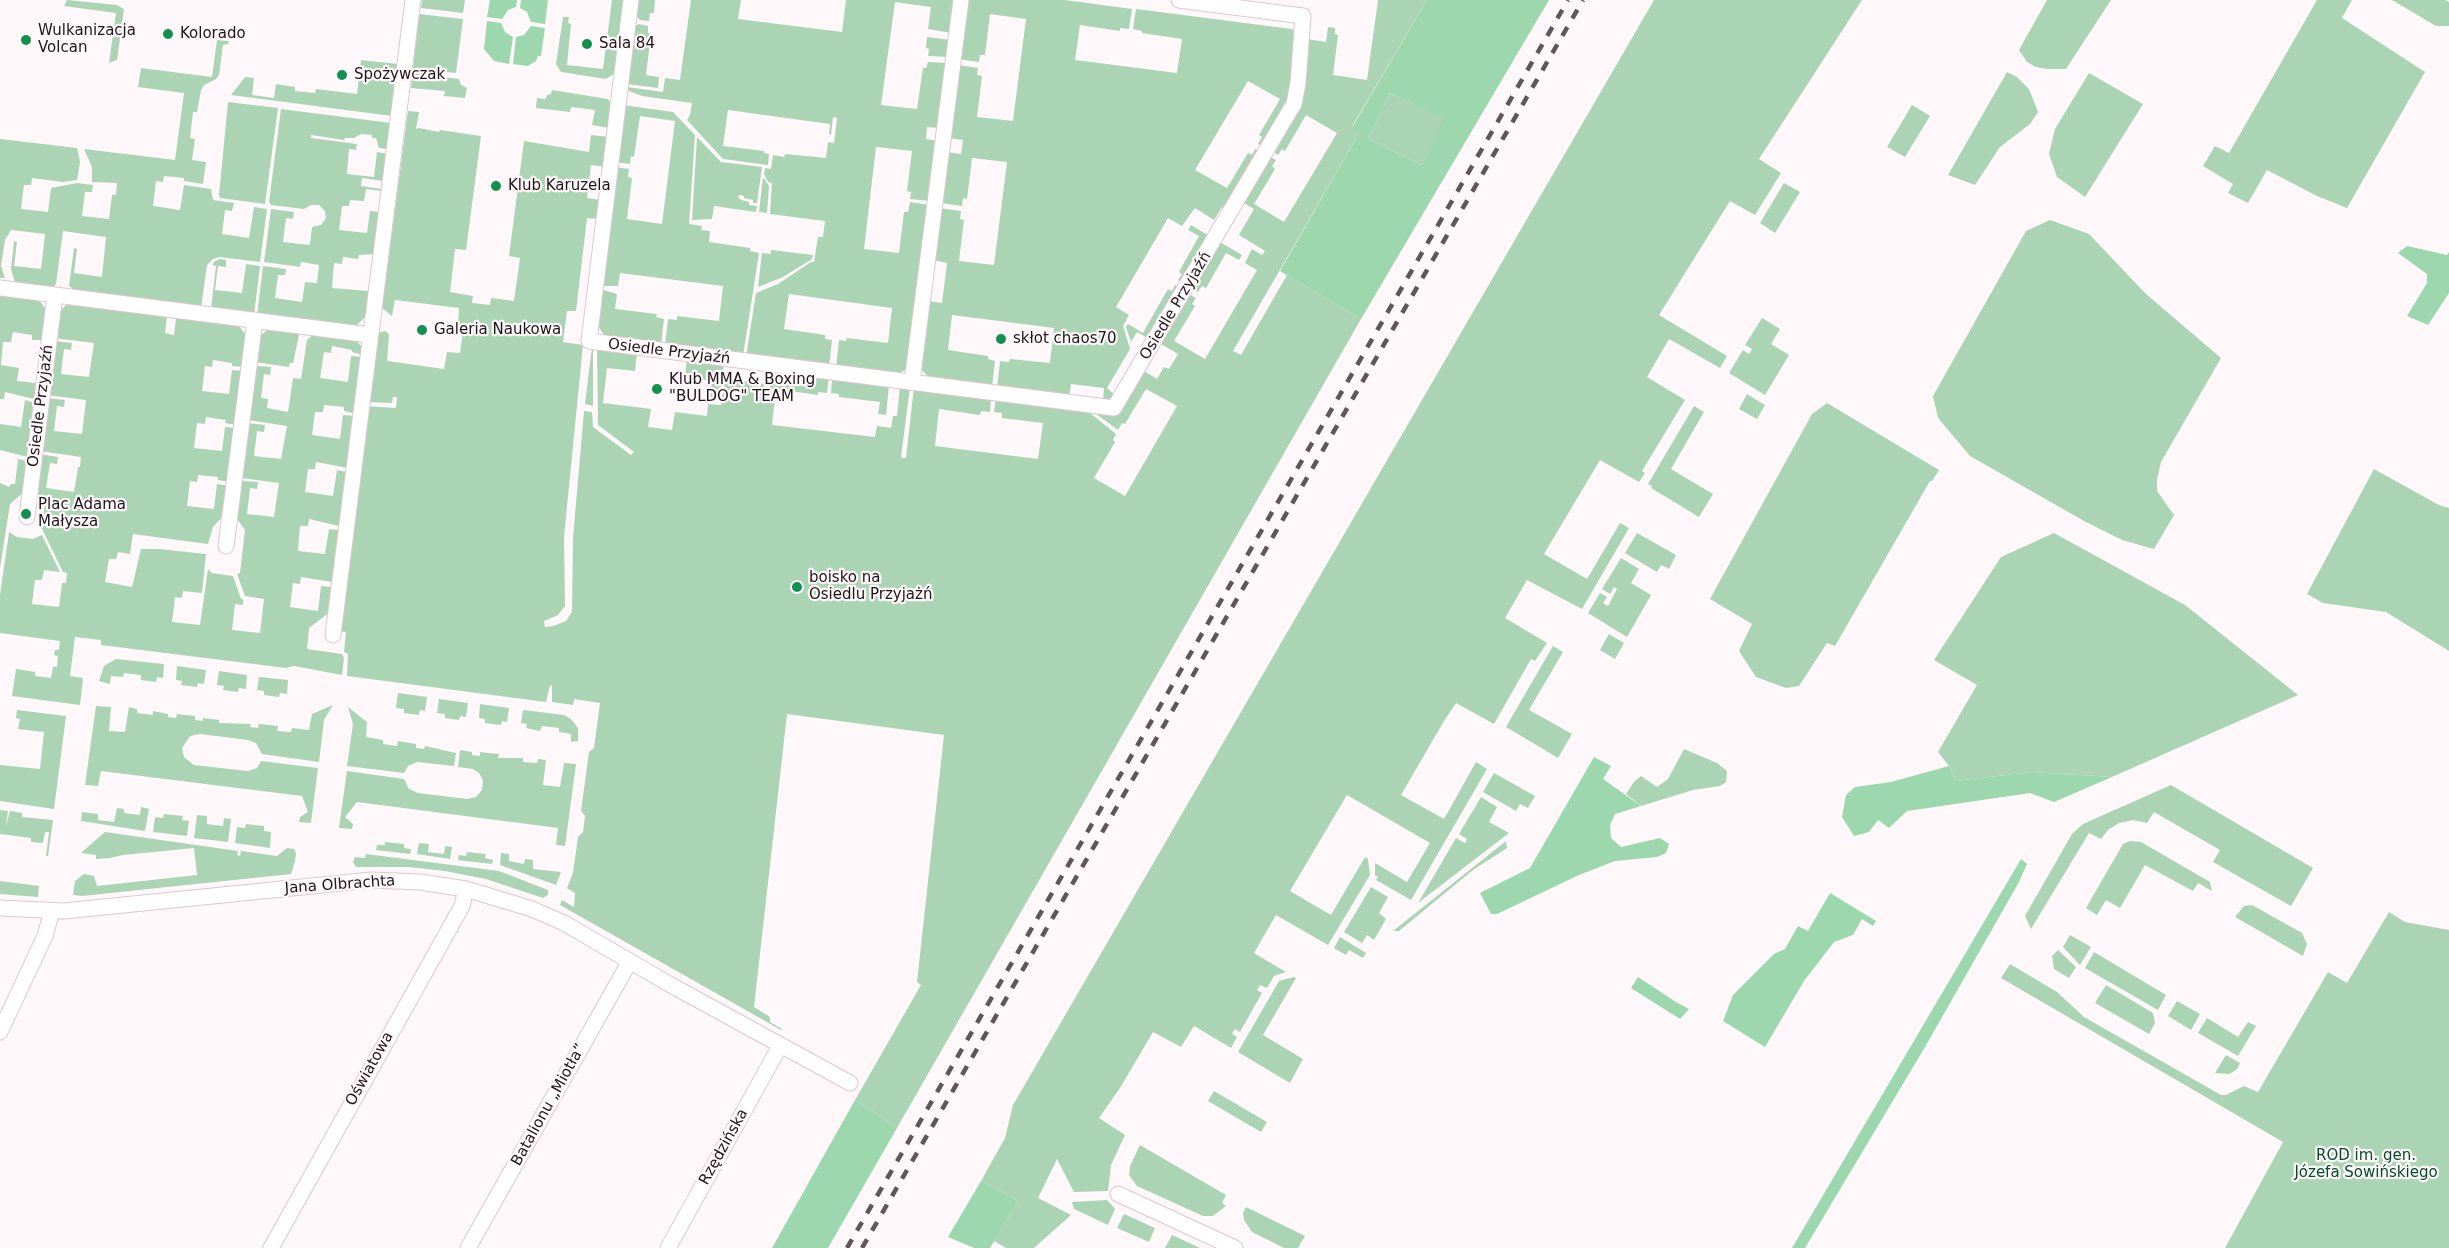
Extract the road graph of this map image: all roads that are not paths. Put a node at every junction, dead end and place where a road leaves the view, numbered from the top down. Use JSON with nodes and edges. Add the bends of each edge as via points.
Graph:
{"nodes":[{"id":1,"x":413,"y":0,"type":"edge"},
{"id":2,"x":630,"y":0,"type":"edge"},
{"id":3,"x":962,"y":0,"type":"edge"},
{"id":4,"x":1187,"y":0,"type":"edge"},
{"id":5,"x":1225,"y":3,"type":"edge"},
{"id":6,"x":0,"y":288,"type":"edge"},
{"id":7,"x":55,"y":295,"type":"junction"},
{"id":8,"x":255,"y":320,"type":"junction"},
{"id":9,"x":370,"y":335,"type":"junction"},
{"id":10,"x":912,"y":382,"type":"junction"},
{"id":11,"x":27,"y":517,"type":"dead end"},
{"id":12,"x":226,"y":546,"type":"dead end"},
{"id":13,"x":333,"y":635,"type":"dead end"},
{"id":14,"x":466,"y":889,"type":"junction"},
{"id":15,"x":0,"y":908,"type":"edge"},
{"id":16,"x":52,"y":911,"type":"junction"},
{"id":17,"x":630,"y":961,"type":"junction"},
{"id":18,"x":0,"y":1032,"type":"edge"},
{"id":19,"x":780,"y":1046,"type":"junction"},
{"id":20,"x":849,"y":1083,"type":"dead end"},
{"id":21,"x":1118,"y":1194,"type":"dead end"},
{"id":22,"x":271,"y":1248,"type":"edge"},
{"id":23,"x":468,"y":1248,"type":"edge"},
{"id":24,"x":668,"y":1248,"type":"edge"},
{"id":25,"x":1235,"y":1248,"type":"edge"}],
"edges":[{"from":1,"to":9,"type":"street"},
{"from":2,"to":10,"type":"street","name":"Osiedle Przyjaźń","via":[[589,342]]},
{"from":3,"to":10,"type":"street"},
{"from":4,"to":5,"type":"street"},
{"from":5,"to":10,"type":"street","name":"Osiedle Przyjaźń","via":[[1304,16],[1294,104],[1114,408]]},
{"from":6,"to":7,"type":"street"},
{"from":7,"to":8,"type":"street"},
{"from":7,"to":11,"type":"street","name":"Osiedle Przyjaźń"},
{"from":8,"to":9,"type":"street"},
{"from":8,"to":12,"type":"street"},
{"from":9,"to":13,"type":"street"},
{"from":14,"to":16,"type":"street","name":"Jana Olbrachta","via":[[371,880]]},
{"from":14,"to":17,"type":"street","name":"Jana Olbrachta","via":[[549,915]]},
{"from":14,"to":22,"type":"street","name":"Oświatowa","via":[[462,906]]},
{"from":15,"to":16,"type":"street","name":"Jana Olbrachta"},
{"from":16,"to":18,"type":"street","via":[[45,936]]},
{"from":17,"to":19,"type":"street","name":"Jana Olbrachta"},
{"from":17,"to":23,"type":"street","name":"Batalionu „Miotła”"},
{"from":19,"to":20,"type":"street","name":"Jana Olbrachta"},
{"from":19,"to":24,"type":"street","name":"Rzędzińska"},
{"from":21,"to":25,"type":"street"}]}
